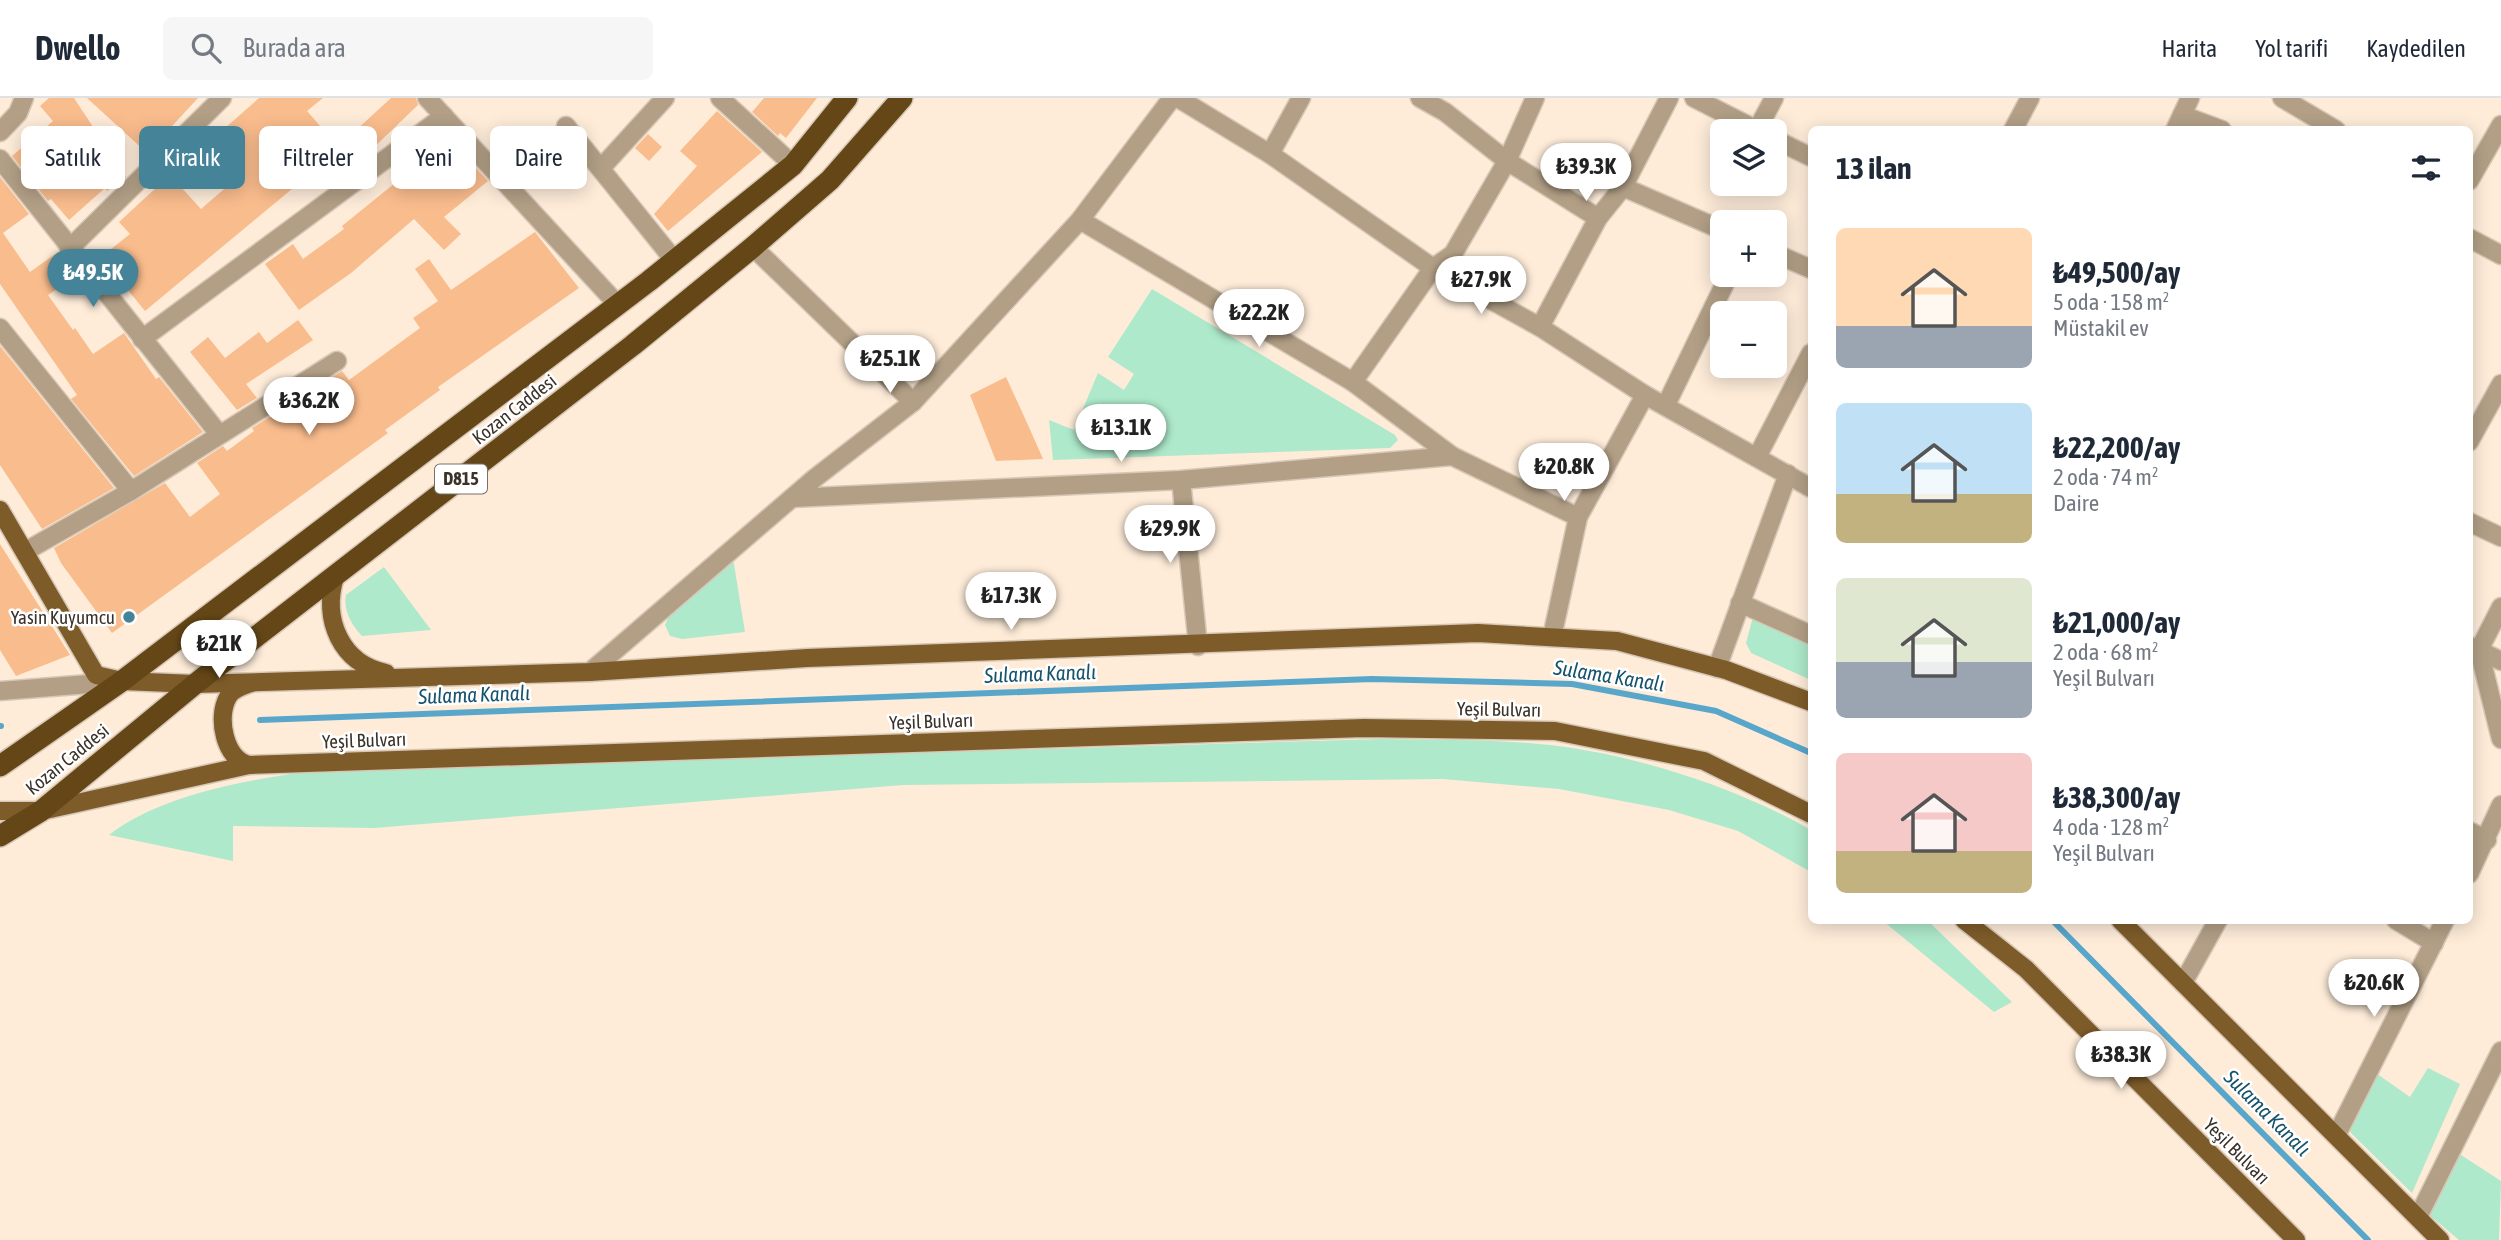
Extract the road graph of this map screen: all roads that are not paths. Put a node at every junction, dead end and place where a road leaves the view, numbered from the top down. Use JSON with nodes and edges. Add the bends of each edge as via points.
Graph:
{"nodes":[{"id":1,"x":24,"y":98,"type":"edge"},
{"id":2,"x":222,"y":98,"type":"edge"},
{"id":3,"x":427,"y":98,"type":"edge"},
{"id":4,"x":665,"y":98,"type":"edge"},
{"id":5,"x":719,"y":98,"type":"edge"},
{"id":6,"x":848,"y":98,"type":"edge"},
{"id":7,"x":902,"y":98,"type":"edge"},
{"id":8,"x":1172,"y":98,"type":"edge"},
{"id":9,"x":1178,"y":98,"type":"edge"},
{"id":10,"x":1301,"y":98,"type":"edge"},
{"id":11,"x":1420,"y":98,"type":"edge"},
{"id":12,"x":1535,"y":98,"type":"edge"},
{"id":13,"x":1669,"y":98,"type":"edge"},
{"id":14,"x":1694,"y":98,"type":"edge"},
{"id":15,"x":1774,"y":98,"type":"edge"},
{"id":16,"x":2030,"y":98,"type":"edge"},
{"id":17,"x":2190,"y":98,"type":"edge"},
{"id":18,"x":2282,"y":98,"type":"edge"},
{"id":19,"x":1448,"y":105,"type":"edge"},
{"id":20,"x":444,"y":116,"type":"junction"},
{"id":21,"x":1735,"y":119,"type":"edge"},
{"id":22,"x":1764,"y":119,"type":"edge"},
{"id":23,"x":2178,"y":122,"type":"edge"},
{"id":24,"x":2501,"y":125,"type":"edge"},
{"id":25,"x":2015,"y":126,"type":"edge"},
{"id":26,"x":2200,"y":126,"type":"edge"},
{"id":27,"x":2329,"y":126,"type":"edge"},
{"id":28,"x":0,"y":132,"type":"edge"},
{"id":29,"x":1787,"y":145,"type":"edge"},
{"id":30,"x":587,"y":151,"type":"edge"},
{"id":31,"x":1270,"y":154,"type":"junction"},
{"id":32,"x":1808,"y":156,"type":"edge"},
{"id":33,"x":0,"y":159,"type":"edge"},
{"id":34,"x":1507,"y":160,"type":"junction"},
{"id":35,"x":793,"y":165,"type":"junction"},
{"id":36,"x":601,"y":167,"type":"junction"},
{"id":37,"x":2473,"y":174,"type":"edge"},
{"id":38,"x":1623,"y":187,"type":"junction"},
{"id":39,"x":1598,"y":218,"type":"junction"},
{"id":40,"x":1080,"y":220,"type":"junction"},
{"id":41,"x":1710,"y":225,"type":"edge"},
{"id":42,"x":2473,"y":241,"type":"edge"},
{"id":43,"x":753,"y":247,"type":"junction"},
{"id":44,"x":69,"y":249,"type":"junction"},
{"id":45,"x":2501,"y":255,"type":"edge"},
{"id":46,"x":1787,"y":259,"type":"edge"},
{"id":47,"x":674,"y":260,"type":"junction"},
{"id":48,"x":1433,"y":268,"type":"junction"},
{"id":49,"x":1808,"y":268,"type":"edge"},
{"id":50,"x":1723,"y":287,"type":"edge"},
{"id":51,"x":618,"y":305,"type":"junction"},
{"id":52,"x":1540,"y":327,"type":"junction"},
{"id":53,"x":0,"y":328,"type":"edge"},
{"id":54,"x":142,"y":339,"type":"junction"},
{"id":55,"x":1808,"y":359,"type":"edge"},
{"id":56,"x":337,"y":361,"type":"dead end"},
{"id":57,"x":1353,"y":382,"type":"junction"},
{"id":58,"x":2501,"y":384,"type":"edge"},
{"id":59,"x":1645,"y":395,"type":"junction"},
{"id":60,"x":913,"y":402,"type":"junction"},
{"id":61,"x":1667,"y":405,"type":"junction"},
{"id":62,"x":219,"y":434,"type":"junction"},
{"id":63,"x":2473,"y":435,"type":"edge"},
{"id":64,"x":1452,"y":456,"type":"junction"},
{"id":65,"x":1757,"y":457,"type":"junction"},
{"id":66,"x":1788,"y":474,"type":"junction"},
{"id":67,"x":1181,"y":480,"type":"junction"},
{"id":68,"x":1808,"y":486,"type":"edge"},
{"id":69,"x":131,"y":491,"type":"junction"},
{"id":70,"x":792,"y":498,"type":"junction"},
{"id":71,"x":0,"y":510,"type":"edge"},
{"id":72,"x":1578,"y":517,"type":"junction"},
{"id":73,"x":2473,"y":524,"type":"edge"},
{"id":74,"x":2501,"y":537,"type":"edge"},
{"id":75,"x":26,"y":551,"type":"junction"},
{"id":76,"x":335,"y":578,"type":"junction"},
{"id":77,"x":1740,"y":603,"type":"junction"},
{"id":78,"x":2501,"y":607,"type":"edge"},
{"id":79,"x":1808,"y":634,"type":"edge"},
{"id":80,"x":1552,"y":637,"type":"junction"},
{"id":81,"x":1198,"y":646,"type":"junction"},
{"id":82,"x":2474,"y":648,"type":"edge"},
{"id":83,"x":2501,"y":661,"type":"edge"},
{"id":84,"x":1717,"y":668,"type":"junction"},
{"id":85,"x":590,"y":672,"type":"junction"},
{"id":86,"x":403,"y":676,"type":"junction"},
{"id":87,"x":122,"y":681,"type":"junction"},
{"id":88,"x":255,"y":681,"type":"junction"},
{"id":89,"x":195,"y":684,"type":"junction"},
{"id":90,"x":0,"y":691,"type":"edge"},
{"id":91,"x":1808,"y":701,"type":"edge"},
{"id":92,"x":2501,"y":739,"type":"edge"},
{"id":93,"x":249,"y":765,"type":"junction"},
{"id":94,"x":0,"y":766,"type":"edge"},
{"id":95,"x":2501,"y":805,"type":"edge"},
{"id":96,"x":0,"y":811,"type":"edge"},
{"id":97,"x":41,"y":811,"type":"junction"},
{"id":98,"x":1808,"y":813,"type":"edge"},
{"id":99,"x":2473,"y":833,"type":"edge"},
{"id":100,"x":0,"y":836,"type":"edge"},
{"id":101,"x":2487,"y":840,"type":"junction"},
{"id":102,"x":2473,"y":866,"type":"edge"},
{"id":103,"x":1969,"y":924,"type":"edge"},
{"id":104,"x":2124,"y":924,"type":"edge"},
{"id":105,"x":2216,"y":924,"type":"edge"},
{"id":106,"x":2403,"y":924,"type":"edge"},
{"id":107,"x":2443,"y":924,"type":"edge"},
{"id":108,"x":2434,"y":943,"type":"junction"},
{"id":109,"x":2183,"y":983,"type":"junction"},
{"id":110,"x":2501,"y":1051,"type":"edge"},
{"id":111,"x":2337,"y":1134,"type":"junction"},
{"id":112,"x":2418,"y":1217,"type":"junction"},
{"id":113,"x":2296,"y":1240,"type":"edge"},
{"id":114,"x":2441,"y":1240,"type":"edge"}],
"edges":[{"from":1,"to":28,"type":"street","via":[[18,113]]},
{"from":2,"to":44,"type":"street"},
{"from":3,"to":20,"type":"street"},
{"from":4,"to":36,"type":"street"},
{"from":5,"to":35,"type":"street"},
{"from":6,"to":35,"type":"highway","name":"Kozan Caddesi","number":"D815"},
{"from":7,"to":43,"type":"highway","name":"Kozan Caddesi","number":"D815","via":[[830,180]]},
{"from":8,"to":40,"type":"street"},
{"from":9,"to":31,"type":"street"},
{"from":10,"to":31,"type":"street"},
{"from":11,"to":19,"type":"street"},
{"from":12,"to":34,"type":"street"},
{"from":13,"to":38,"type":"street"},
{"from":14,"to":21,"type":"street"},
{"from":15,"to":22,"type":"street"},
{"from":16,"to":25,"type":"street"},
{"from":17,"to":23,"type":"street"},
{"from":18,"to":27,"type":"street"},
{"from":19,"to":34,"type":"street"},
{"from":20,"to":51,"type":"street"},
{"from":20,"to":54,"type":"street"},
{"from":23,"to":26,"type":"street"},
{"from":24,"to":37,"type":"street"},
{"from":29,"to":32,"type":"street"},
{"from":30,"to":36,"type":"street"},
{"from":31,"to":48,"type":"street"},
{"from":33,"to":44,"type":"street"},
{"from":34,"to":39,"type":"street"},
{"from":34,"to":48,"type":"street","via":[[1453,254]]},
{"from":35,"to":47,"type":"highway","name":"Kozan Caddesi","number":"D815"},
{"from":36,"to":47,"type":"street"},
{"from":38,"to":39,"type":"street"},
{"from":38,"to":41,"type":"street"},
{"from":39,"to":52,"type":"street"},
{"from":40,"to":57,"type":"street"},
{"from":40,"to":60,"type":"street"},
{"from":42,"to":45,"type":"street"},
{"from":43,"to":60,"type":"street"},
{"from":43,"to":76,"type":"highway","name":"Kozan Caddesi","number":"D815"},
{"from":44,"to":54,"type":"street"},
{"from":46,"to":49,"type":"street"},
{"from":47,"to":51,"type":"highway","name":"Kozan Caddesi","number":"D815"},
{"from":48,"to":52,"type":"street"},
{"from":48,"to":57,"type":"street"},
{"from":50,"to":61,"type":"street"},
{"from":51,"to":87,"type":"highway","name":"Kozan Caddesi","number":"D815"},
{"from":52,"to":59,"type":"street"},
{"from":53,"to":69,"type":"street"},
{"from":54,"to":62,"type":"street"},
{"from":55,"to":65,"type":"street"},
{"from":56,"to":62,"type":"street"},
{"from":57,"to":64,"type":"street"},
{"from":58,"to":63,"type":"street"},
{"from":59,"to":61,"type":"street"},
{"from":59,"to":72,"type":"street"},
{"from":60,"to":70,"type":"street"},
{"from":61,"to":65,"type":"street"},
{"from":62,"to":69,"type":"street"},
{"from":64,"to":67,"type":"street"},
{"from":64,"to":72,"type":"street"},
{"from":65,"to":66,"type":"street"},
{"from":66,"to":68,"type":"street"},
{"from":66,"to":77,"type":"street"},
{"from":67,"to":70,"type":"street"},
{"from":67,"to":81,"type":"street"},
{"from":69,"to":75,"type":"street"},
{"from":70,"to":85,"type":"street"},
{"from":71,"to":75,"type":"main road"},
{"from":72,"to":80,"type":"street"},
{"from":73,"to":74,"type":"street"},
{"from":75,"to":87,"type":"main road","via":[[96,674]]},
{"from":76,"to":86,"type":"main road","via":[[332,620],[342,644],[356,661]]},
{"from":76,"to":89,"type":"highway","name":"Kozan Caddesi","number":"D815"},
{"from":77,"to":79,"type":"street"},
{"from":77,"to":84,"type":"street"},
{"from":78,"to":82,"type":"street"},
{"from":80,"to":81,"type":"main road","via":[[1478,634]]},
{"from":80,"to":84,"type":"main road","via":[[1618,640]]},
{"from":81,"to":85,"type":"main road","via":[[807,658]]},
{"from":82,"to":83,"type":"street"},
{"from":82,"to":92,"type":"street"},
{"from":84,"to":91,"type":"main road"},
{"from":85,"to":86,"type":"main road"},
{"from":86,"to":88,"type":"main road"},
{"from":87,"to":89,"type":"main road"},
{"from":87,"to":90,"type":"street"},
{"from":87,"to":94,"type":"highway","name":"Kozan Caddesi","number":"D815"},
{"from":88,"to":89,"type":"main road"},
{"from":88,"to":93,"type":"main road","via":[[228,698],[225,713],[226,743],[241,763]]},
{"from":89,"to":97,"type":"highway","name":"Kozan Caddesi","number":"D815"},
{"from":93,"to":97,"type":"main road","name":"Yeşil Bulvarı"},
{"from":93,"to":98,"type":"main road","name":"Yeşil Bulvarı","via":[[1364,727],[1555,731],[1704,761]]},
{"from":95,"to":101,"type":"street"},
{"from":96,"to":97,"type":"main road","name":"Yeşil Bulvarı"},
{"from":97,"to":100,"type":"highway","name":"Kozan Caddesi","number":"D815"},
{"from":99,"to":101,"type":"street"},
{"from":101,"to":102,"type":"street"},
{"from":103,"to":113,"type":"main road","name":"Yeşil Bulvarı","via":[[2026,969]]},
{"from":104,"to":109,"type":"main road"},
{"from":105,"to":109,"type":"street"},
{"from":106,"to":108,"type":"street"},
{"from":107,"to":108,"type":"street"},
{"from":108,"to":111,"type":"street"},
{"from":109,"to":111,"type":"main road"},
{"from":110,"to":112,"type":"street"},
{"from":111,"to":112,"type":"main road"},
{"from":112,"to":114,"type":"main road"}]}
